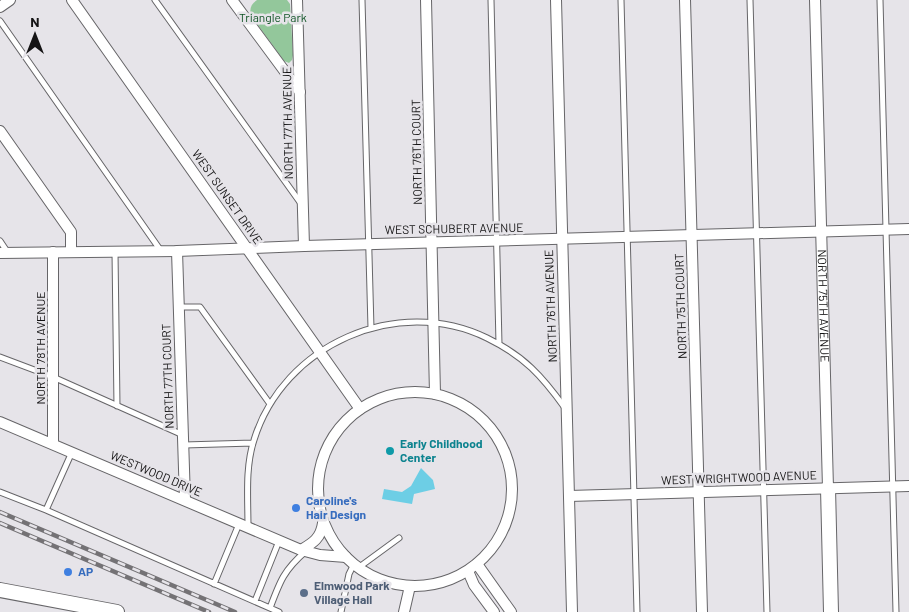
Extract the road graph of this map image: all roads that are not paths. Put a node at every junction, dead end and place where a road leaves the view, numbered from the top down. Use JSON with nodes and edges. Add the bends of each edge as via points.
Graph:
{"nodes":[{"id":1,"x":10,"y":0,"type":"edge"},
{"id":2,"x":72,"y":0,"type":"edge"},
{"id":3,"x":156,"y":0,"type":"edge"},
{"id":4,"x":232,"y":0,"type":"edge"},
{"id":5,"x":298,"y":0,"type":"edge"},
{"id":6,"x":362,"y":0,"type":"edge"},
{"id":7,"x":426,"y":0,"type":"edge"},
{"id":8,"x":491,"y":0,"type":"edge"},
{"id":9,"x":556,"y":0,"type":"edge"},
{"id":10,"x":621,"y":0,"type":"edge"},
{"id":11,"x":685,"y":0,"type":"edge"},
{"id":12,"x":750,"y":0,"type":"edge"},
{"id":13,"x":815,"y":0,"type":"edge"},
{"id":14,"x":880,"y":0,"type":"edge"},
{"id":15,"x":0,"y":7,"type":"edge"},
{"id":16,"x":0,"y":21,"type":"edge"},
{"id":17,"x":300,"y":92,"type":"junction"},
{"id":18,"x":0,"y":131,"type":"edge"},
{"id":19,"x":303,"y":207,"type":"junction"},
{"id":20,"x":886,"y":230,"type":"junction"},
{"id":21,"x":909,"y":230,"type":"edge"},
{"id":22,"x":822,"y":232,"type":"junction"},
{"id":23,"x":757,"y":234,"type":"junction"},
{"id":24,"x":692,"y":235,"type":"junction"},
{"id":25,"x":627,"y":237,"type":"junction"},
{"id":26,"x":562,"y":239,"type":"junction"},
{"id":27,"x":0,"y":241,"type":"edge"},
{"id":28,"x":497,"y":241,"type":"junction"},
{"id":29,"x":432,"y":242,"type":"junction"},
{"id":30,"x":368,"y":244,"type":"junction"},
{"id":31,"x":304,"y":246,"type":"junction"},
{"id":32,"x":247,"y":248,"type":"junction"},
{"id":33,"x":177,"y":250,"type":"junction"},
{"id":34,"x":71,"y":251,"type":"junction"},
{"id":35,"x":114,"y":251,"type":"junction"},
{"id":36,"x":161,"y":251,"type":"junction"},
{"id":37,"x":53,"y":252,"type":"junction"},
{"id":38,"x":4,"y":253,"type":"edge"},
{"id":39,"x":179,"y":307,"type":"junction"},
{"id":40,"x":434,"y":323,"type":"junction"},
{"id":41,"x":371,"y":328,"type":"junction"},
{"id":42,"x":499,"y":344,"type":"junction"},
{"id":43,"x":320,"y":351,"type":"junction"},
{"id":44,"x":0,"y":357,"type":"edge"},
{"id":45,"x":53,"y":378,"type":"junction"},
{"id":46,"x":435,"y":394,"type":"junction"},
{"id":47,"x":270,"y":404,"type":"junction"},
{"id":48,"x":117,"y":406,"type":"junction"},
{"id":49,"x":360,"y":410,"type":"junction"},
{"id":50,"x":567,"y":410,"type":"junction"},
{"id":51,"x":0,"y":422,"type":"edge"},
{"id":52,"x":183,"y":440,"type":"junction"},
{"id":53,"x":53,"y":443,"type":"junction"},
{"id":54,"x":253,"y":443,"type":"junction"},
{"id":55,"x":72,"y":452,"type":"junction"},
{"id":56,"x":909,"y":486,"type":"edge"},
{"id":57,"x":892,"y":487,"type":"junction"},
{"id":58,"x":828,"y":488,"type":"junction"},
{"id":59,"x":764,"y":490,"type":"junction"},
{"id":60,"x":0,"y":492,"type":"edge"},
{"id":61,"x":698,"y":492,"type":"junction"},
{"id":62,"x":634,"y":494,"type":"junction"},
{"id":63,"x":569,"y":496,"type":"junction"},
{"id":64,"x":185,"y":500,"type":"junction"},
{"id":65,"x":46,"y":510,"type":"junction"},
{"id":66,"x":323,"y":523,"type":"junction"},
{"id":67,"x":244,"y":526,"type":"junction"},
{"id":68,"x":399,"y":538,"type":"dead end"},
{"id":69,"x":280,"y":541,"type":"junction"},
{"id":70,"x":303,"y":551,"type":"junction"},
{"id":71,"x":346,"y":557,"type":"junction"},
{"id":72,"x":477,"y":564,"type":"junction"},
{"id":73,"x":356,"y":566,"type":"junction"},
{"id":74,"x":468,"y":571,"type":"junction"},
{"id":75,"x":214,"y":584,"type":"junction"},
{"id":76,"x":410,"y":586,"type":"junction"},
{"id":77,"x":0,"y":590,"type":"edge"},
{"id":78,"x":255,"y":602,"type":"junction"},
{"id":79,"x":55,"y":607,"type":"edge"},
{"id":80,"x":270,"y":608,"type":"junction"},
{"id":81,"x":117,"y":612,"type":"edge"},
{"id":82,"x":279,"y":612,"type":"edge"},
{"id":83,"x":341,"y":612,"type":"edge"},
{"id":84,"x":404,"y":612,"type":"edge"},
{"id":85,"x":494,"y":612,"type":"edge"},
{"id":86,"x":511,"y":612,"type":"edge"},
{"id":87,"x":572,"y":612,"type":"edge"},
{"id":88,"x":637,"y":612,"type":"edge"},
{"id":89,"x":702,"y":612,"type":"edge"},
{"id":90,"x":767,"y":612,"type":"edge"},
{"id":91,"x":831,"y":612,"type":"edge"},
{"id":92,"x":896,"y":612,"type":"edge"}],
"edges":[{"from":1,"to":15,"type":"street"},
{"from":2,"to":32,"type":"street","name":"WEST SUNSET DRIVE"},
{"from":3,"to":19,"type":"lane"},
{"from":4,"to":17,"type":"street"},
{"from":5,"to":17,"type":"street","name":"NORTH 77TH AVENUE"},
{"from":6,"to":30,"type":"lane"},
{"from":7,"to":29,"type":"street","name":"NORTH 76TH COURT"},
{"from":8,"to":28,"type":"lane"},
{"from":9,"to":26,"type":"street","name":"NORTH 76TH AVENUE"},
{"from":10,"to":25,"type":"lane"},
{"from":11,"to":24,"type":"street","name":"NORTH 75TH COURT"},
{"from":12,"to":23,"type":"lane"},
{"from":13,"to":22,"type":"street","name":"NORTH 75TH AVENUE"},
{"from":14,"to":20,"type":"lane"},
{"from":16,"to":36,"type":"lane"},
{"from":17,"to":19,"type":"street","name":"NORTH 77TH AVENUE"},
{"from":18,"to":34,"type":"street","via":[[71,232]]},
{"from":19,"to":31,"type":"street","name":"NORTH 77TH AVENUE"},
{"from":20,"to":21,"type":"street","name":"WEST SCHUBERT AVENUE"},
{"from":20,"to":22,"type":"street","name":"WEST SCHUBERT AVENUE"},
{"from":20,"to":57,"type":"lane"},
{"from":22,"to":23,"type":"street","name":"WEST SCHUBERT AVENUE"},
{"from":22,"to":58,"type":"street","name":"NORTH 75TH AVENUE"},
{"from":23,"to":24,"type":"street","name":"WEST SCHUBERT AVENUE"},
{"from":23,"to":59,"type":"lane"},
{"from":24,"to":25,"type":"street","name":"WEST SCHUBERT AVENUE"},
{"from":24,"to":61,"type":"street","name":"NORTH 75TH COURT"},
{"from":25,"to":26,"type":"street","name":"WEST SCHUBERT AVENUE"},
{"from":25,"to":62,"type":"lane"},
{"from":26,"to":28,"type":"street","name":"WEST SCHUBERT AVENUE"},
{"from":26,"to":50,"type":"street","name":"NORTH 76TH AVENUE"},
{"from":27,"to":38,"type":"lane"},
{"from":28,"to":29,"type":"street","name":"WEST SCHUBERT AVENUE"},
{"from":28,"to":42,"type":"lane"},
{"from":29,"to":30,"type":"street","name":"WEST SCHUBERT AVENUE"},
{"from":29,"to":40,"type":"street","name":"NORTH 76TH COURT"},
{"from":30,"to":31,"type":"street","name":"WEST SCHUBERT AVENUE"},
{"from":30,"to":41,"type":"lane"},
{"from":31,"to":32,"type":"street","name":"WEST SCHUBERT AVENUE"},
{"from":32,"to":33,"type":"street","name":"WEST SCHUBERT AVENUE"},
{"from":32,"to":43,"type":"street","name":"WEST SUNSET DRIVE"},
{"from":33,"to":36,"type":"street","name":"WEST SCHUBERT AVENUE"},
{"from":33,"to":39,"type":"street","name":"NORTH 77TH COURT"},
{"from":34,"to":35,"type":"street","name":"WEST SCHUBERT AVENUE"},
{"from":34,"to":37,"type":"street","name":"WEST SCHUBERT AVENUE"},
{"from":35,"to":36,"type":"street","name":"WEST SCHUBERT AVENUE"},
{"from":35,"to":48,"type":"lane"},
{"from":37,"to":38,"type":"street","name":"WEST SCHUBERT AVENUE"},
{"from":37,"to":45,"type":"street","name":"NORTH 78TH AVENUE"},
{"from":39,"to":47,"type":"lane","via":[[200,307]]},
{"from":39,"to":52,"type":"street","name":"NORTH 77TH COURT"},
{"from":40,"to":41,"type":"lane","via":[[407,322]]},
{"from":40,"to":42,"type":"lane","via":[[468,330]]},
{"from":40,"to":46,"type":"street","name":"NORTH 76TH COURT"},
{"from":41,"to":43,"type":"lane"},
{"from":42,"to":50,"type":"lane","via":[[534,369]]},
{"from":43,"to":47,"type":"lane","via":[[288,380]]},
{"from":43,"to":49,"type":"street","name":"WEST SUNSET DRIVE"},
{"from":44,"to":45,"type":"lane"},
{"from":45,"to":48,"type":"lane"},
{"from":45,"to":53,"type":"street","name":"NORTH 78TH AVENUE"},
{"from":46,"to":49,"type":"street","via":[[412,392],[393,395]]},
{"from":46,"to":72,"type":"street","via":[[461,403],[484,420],[500,442],[510,466],[512,497],[508,519],[492,550]]},
{"from":47,"to":54,"type":"lane"},
{"from":48,"to":52,"type":"lane"},
{"from":49,"to":66,"type":"street","via":[[337,432],[324,454],[318,488]]},
{"from":50,"to":63,"type":"street","name":"NORTH 76TH AVENUE"},
{"from":51,"to":53,"type":"street","name":"WESTWOOD DRIVE"},
{"from":52,"to":54,"type":"lane"},
{"from":52,"to":64,"type":"street","name":"NORTH 77TH COURT"},
{"from":53,"to":55,"type":"street","name":"WESTWOOD DRIVE"},
{"from":54,"to":67,"type":"lane"},
{"from":55,"to":64,"type":"street","name":"WESTWOOD DRIVE"},
{"from":55,"to":65,"type":"lane"},
{"from":56,"to":57,"type":"street","name":"WEST WRIGHTWOOD AVENUE"},
{"from":57,"to":58,"type":"street","name":"WEST WRIGHTWOOD AVENUE"},
{"from":57,"to":92,"type":"lane"},
{"from":58,"to":59,"type":"street","name":"WEST WRIGHTWOOD AVENUE"},
{"from":58,"to":91,"type":"street","name":"NORTH 75TH AVENUE"},
{"from":59,"to":61,"type":"street","name":"WEST WRIGHTWOOD AVENUE"},
{"from":59,"to":90,"type":"lane"},
{"from":60,"to":65,"type":"lane"},
{"from":61,"to":62,"type":"street","name":"WEST WRIGHTWOOD AVENUE"},
{"from":61,"to":89,"type":"street","name":"NORTH 75TH COURT"},
{"from":62,"to":63,"type":"street","name":"WEST WRIGHTWOOD AVENUE"},
{"from":62,"to":88,"type":"lane"},
{"from":63,"to":87,"type":"street","name":"NORTH 76TH AVENUE"},
{"from":64,"to":67,"type":"street","name":"WESTWOOD DRIVE"},
{"from":65,"to":75,"type":"lane"},
{"from":66,"to":70,"type":"street","via":[[319,537]]},
{"from":66,"to":71,"type":"street"},
{"from":67,"to":69,"type":"street","name":"WESTWOOD DRIVE"},
{"from":67,"to":75,"type":"lane"},
{"from":68,"to":73,"type":"lane"},
{"from":69,"to":70,"type":"street","name":"WESTWOOD DRIVE"},
{"from":69,"to":78,"type":"lane"},
{"from":70,"to":71,"type":"street","name":"WESTWOOD DRIVE"},
{"from":70,"to":80,"type":"lane","via":[[284,573]]},
{"from":71,"to":73,"type":"street"},
{"from":72,"to":74,"type":"street"},
{"from":72,"to":86,"type":"street"},
{"from":73,"to":76,"type":"street","via":[[385,581]]},
{"from":73,"to":83,"type":"lane","via":[[349,574]]},
{"from":74,"to":76,"type":"street","via":[[445,582]]},
{"from":74,"to":85,"type":"street"},
{"from":75,"to":78,"type":"lane"},
{"from":76,"to":84,"type":"street"},
{"from":77,"to":79,"type":"street"},
{"from":78,"to":80,"type":"lane"},
{"from":79,"to":81,"type":"street"},
{"from":80,"to":82,"type":"lane"}]}
